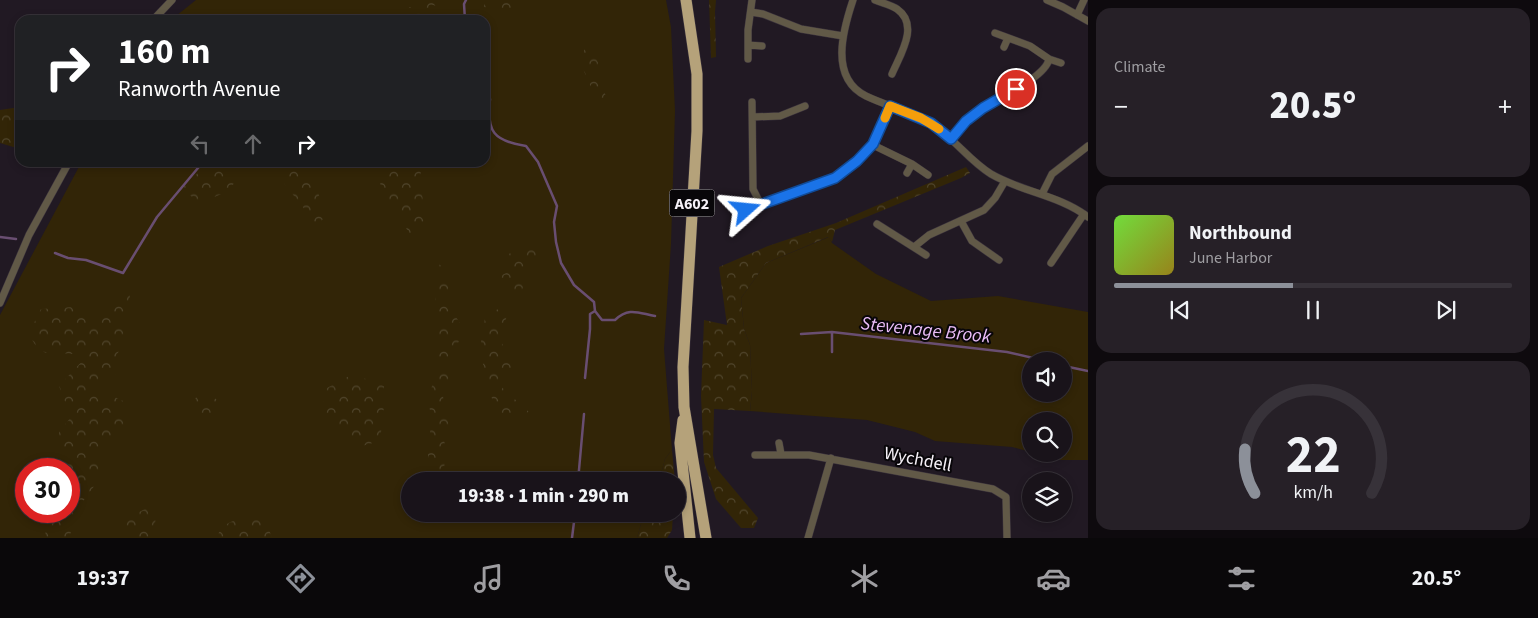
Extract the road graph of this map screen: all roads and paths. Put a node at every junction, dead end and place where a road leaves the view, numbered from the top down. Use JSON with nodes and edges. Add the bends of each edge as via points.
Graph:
{"nodes":[{"id":1,"x":172,"y":0,"type":"edge"},
{"id":2,"x":686,"y":0,"type":"edge"},
{"id":3,"x":752,"y":0,"type":"edge"},
{"id":4,"x":853,"y":0,"type":"edge"},
{"id":5,"x":875,"y":0,"type":"edge"},
{"id":6,"x":1046,"y":0,"type":"edge"},
{"id":7,"x":1084,"y":0,"type":"edge"},
{"id":8,"x":751,"y":12,"type":"junction"},
{"id":9,"x":1077,"y":14,"type":"junction"},
{"id":10,"x":158,"y":15,"type":"edge"},
{"id":11,"x":1088,"y":22,"type":"edge"},
{"id":12,"x":995,"y":33,"type":"dead end"},
{"id":13,"x":843,"y":36,"type":"junction"},
{"id":14,"x":1008,"y":38,"type":"junction"},
{"id":15,"x":748,"y":45,"type":"junction"},
{"id":16,"x":762,"y":46,"type":"dead end"},
{"id":17,"x":1004,"y":47,"type":"dead end"},
{"id":18,"x":890,"y":56,"type":"dead end"},
{"id":19,"x":748,"y":59,"type":"dead end"},
{"id":20,"x":1049,"y":59,"type":"junction"},
{"id":21,"x":898,"y":60,"type":"junction"},
{"id":22,"x":1061,"y":63,"type":"dead end"},
{"id":23,"x":892,"y":74,"type":"dead end"},
{"id":24,"x":752,"y":102,"type":"dead end"},
{"id":25,"x":790,"y":102,"type":"dead end"},
{"id":26,"x":806,"y":106,"type":"dead end"},
{"id":27,"x":890,"y":106,"type":"junction"},
{"id":28,"x":794,"y":111,"type":"junction"},
{"id":29,"x":753,"y":117,"type":"junction"},
{"id":30,"x":951,"y":139,"type":"junction"},
{"id":31,"x":873,"y":144,"type":"junction"},
{"id":32,"x":1088,"y":146,"type":"edge"},
{"id":33,"x":912,"y":164,"type":"junction"},
{"id":34,"x":66,"y":167,"type":"edge"},
{"id":35,"x":906,"y":172,"type":"dead end"},
{"id":36,"x":928,"y":175,"type":"dead end"},
{"id":37,"x":1005,"y":181,"type":"junction"},
{"id":38,"x":1042,"y":194,"type":"junction"},
{"id":39,"x":761,"y":205,"type":"junction"},
{"id":40,"x":746,"y":210,"type":"dead end"},
{"id":41,"x":1086,"y":216,"type":"edge"},
{"id":42,"x":961,"y":221,"type":"junction"},
{"id":43,"x":877,"y":224,"type":"dead end"},
{"id":44,"x":914,"y":247,"type":"junction"},
{"id":45,"x":926,"y":255,"type":"dead end"},
{"id":46,"x":1000,"y":260,"type":"dead end"},
{"id":47,"x":1051,"y":263,"type":"dead end"},
{"id":48,"x":0,"y":303,"type":"edge"},
{"id":49,"x":684,"y":406,"type":"junction"},
{"id":50,"x":779,"y":443,"type":"dead end"},
{"id":51,"x":781,"y":454,"type":"junction"},
{"id":52,"x":755,"y":455,"type":"dead end"},
{"id":53,"x":831,"y":458,"type":"junction"},
{"id":54,"x":690,"y":538,"type":"edge"},
{"id":55,"x":706,"y":538,"type":"edge"},
{"id":56,"x":808,"y":538,"type":"edge"},
{"id":57,"x":1006,"y":538,"type":"edge"}],
"edges":[{"from":1,"to":10,"type":"street"},
{"from":2,"to":49,"type":"highway","number":"A602","via":[[697,74],[697,131],[683,367]]},
{"from":3,"to":8,"type":"street"},
{"from":4,"to":13,"type":"street"},
{"from":5,"to":21,"type":"street","via":[[897,9],[904,16],[907,40]]},
{"from":6,"to":9,"type":"street"},
{"from":7,"to":9,"type":"street"},
{"from":8,"to":13,"type":"street","via":[[801,29]]},
{"from":8,"to":15,"type":"street"},
{"from":9,"to":11,"type":"street"},
{"from":12,"to":14,"type":"street"},
{"from":13,"to":27,"type":"street","via":[[843,64],[850,82],[862,94]]},
{"from":14,"to":17,"type":"street"},
{"from":14,"to":20,"type":"street","via":[[1030,46]]},
{"from":15,"to":16,"type":"street"},
{"from":15,"to":19,"type":"street"},
{"from":18,"to":21,"type":"street"},
{"from":20,"to":22,"type":"street"},
{"from":20,"to":30,"type":"street","via":[[1036,76],[983,108]]},
{"from":21,"to":23,"type":"street"},
{"from":24,"to":29,"type":"street"},
{"from":25,"to":28,"type":"street"},
{"from":26,"to":28,"type":"street"},
{"from":27,"to":30,"type":"street","via":[[931,123]]},
{"from":27,"to":31,"type":"street"},
{"from":28,"to":29,"type":"street"},
{"from":29,"to":39,"type":"street","via":[[753,188]]},
{"from":30,"to":37,"type":"street","via":[[976,163]]},
{"from":31,"to":33,"type":"street"},
{"from":31,"to":39,"type":"street","via":[[835,178]]},
{"from":32,"to":38,"type":"street","via":[[1052,174]]},
{"from":33,"to":35,"type":"street"},
{"from":33,"to":36,"type":"street"},
{"from":34,"to":48,"type":"street","via":[[29,235]]},
{"from":37,"to":38,"type":"street"},
{"from":37,"to":42,"type":"street","via":[[988,207]]},
{"from":38,"to":41,"type":"street"},
{"from":39,"to":40,"type":"street"},
{"from":41,"to":47,"type":"street"},
{"from":42,"to":44,"type":"street","via":[[929,235]]},
{"from":42,"to":46,"type":"street","via":[[972,241]]},
{"from":43,"to":44,"type":"street"},
{"from":44,"to":45,"type":"street"},
{"from":49,"to":54,"type":"highway","number":"A602","via":[[680,443]]},
{"from":49,"to":55,"type":"highway","number":"A602"},
{"from":50,"to":51,"type":"street"},
{"from":51,"to":52,"type":"street","name":"Wychdell"},
{"from":51,"to":53,"type":"street","name":"Wychdell"},
{"from":53,"to":56,"type":"street"},
{"from":53,"to":57,"type":"street","name":"Wychdell","via":[[993,489],[1006,497]]}]}
